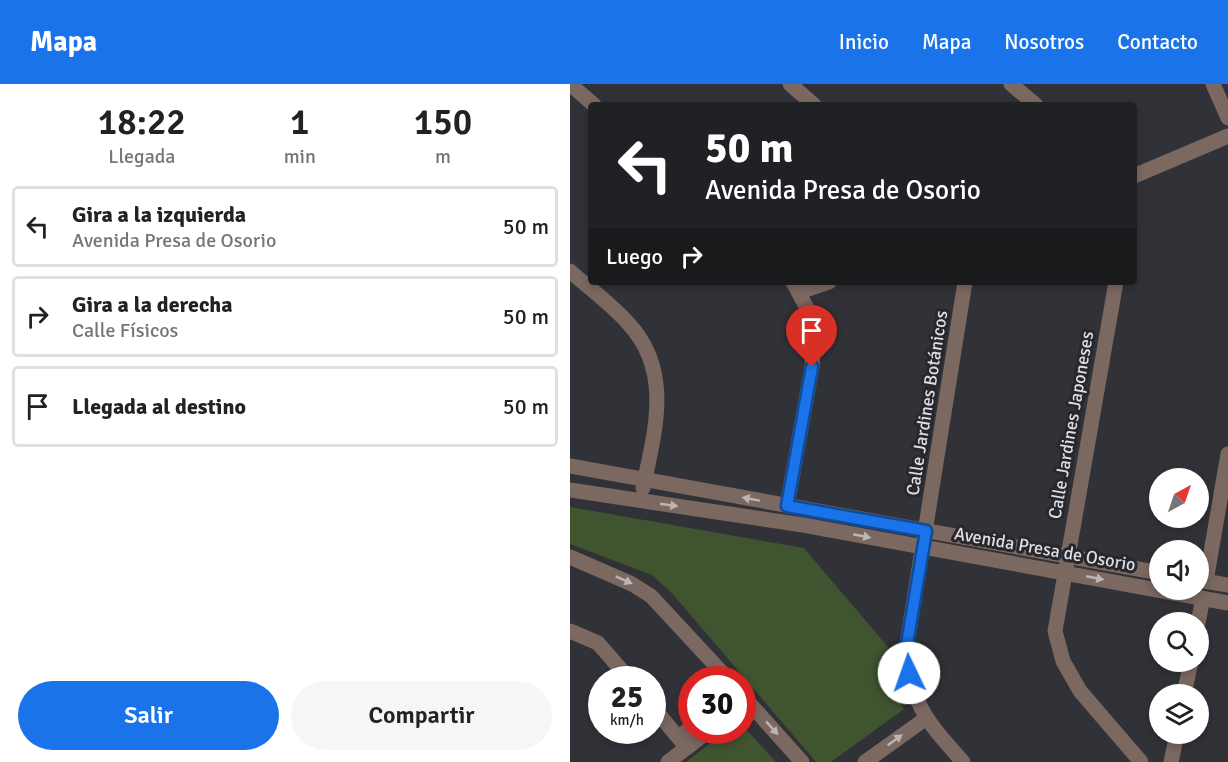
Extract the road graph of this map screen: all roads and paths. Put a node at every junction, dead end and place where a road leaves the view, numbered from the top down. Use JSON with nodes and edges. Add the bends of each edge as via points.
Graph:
{"nodes":[{"id":1,"x":790,"y":84,"type":"edge"},
{"id":2,"x":1011,"y":84,"type":"edge"},
{"id":3,"x":1213,"y":84,"type":"edge"},
{"id":4,"x":575,"y":88,"type":"edge"},
{"id":5,"x":591,"y":102,"type":"edge"},
{"id":6,"x":811,"y":102,"type":"edge"},
{"id":7,"x":1032,"y":102,"type":"edge"},
{"id":8,"x":1228,"y":118,"type":"edge"},
{"id":9,"x":1228,"y":136,"type":"edge"},
{"id":10,"x":1137,"y":175,"type":"edge"},
{"id":11,"x":570,"y":271,"type":"edge"},
{"id":12,"x":965,"y":285,"type":"edge"},
{"id":13,"x":1115,"y":285,"type":"edge"},
{"id":14,"x":797,"y":287,"type":"edge"},
{"id":15,"x":1228,"y":454,"type":"edge"},
{"id":16,"x":570,"y":466,"type":"edge"},
{"id":17,"x":645,"y":480,"type":"junction"},
{"id":18,"x":570,"y":489,"type":"edge"},
{"id":19,"x":640,"y":500,"type":"junction"},
{"id":20,"x":787,"y":506,"type":"junction"},
{"id":21,"x":926,"y":531,"type":"junction"},
{"id":22,"x":922,"y":547,"type":"junction"},
{"id":23,"x":1209,"y":547,"type":"edge"},
{"id":24,"x":1067,"y":556,"type":"junction"},
{"id":25,"x":570,"y":557,"type":"edge"},
{"id":26,"x":1149,"y":571,"type":"edge"},
{"id":27,"x":1065,"y":572,"type":"junction"},
{"id":28,"x":1209,"y":582,"type":"edge"},
{"id":29,"x":1228,"y":585,"type":"edge"},
{"id":30,"x":1149,"y":588,"type":"edge"},
{"id":31,"x":1209,"y":599,"type":"edge"},
{"id":32,"x":1228,"y":603,"type":"edge"},
{"id":33,"x":570,"y":631,"type":"edge"},
{"id":34,"x":618,"y":666,"type":"edge"},
{"id":35,"x":716,"y":666,"type":"edge"},
{"id":36,"x":756,"y":713,"type":"edge"},
{"id":37,"x":925,"y":719,"type":"junction"},
{"id":38,"x":666,"y":723,"type":"edge"},
{"id":39,"x":678,"y":737,"type":"edge"},
{"id":40,"x":682,"y":744,"type":"edge"},
{"id":41,"x":1175,"y":744,"type":"edge"},
{"id":42,"x":668,"y":762,"type":"edge"},
{"id":43,"x":802,"y":762,"type":"edge"},
{"id":44,"x":865,"y":762,"type":"edge"},
{"id":45,"x":963,"y":762,"type":"edge"},
{"id":46,"x":1141,"y":762,"type":"edge"},
{"id":47,"x":1171,"y":762,"type":"edge"}],
"edges":[{"from":1,"to":6,"type":"street"},
{"from":2,"to":7,"type":"street"},
{"from":3,"to":8,"type":"street"},
{"from":4,"to":5,"type":"street"},
{"from":9,"to":10,"type":"street"},
{"from":11,"to":17,"type":"street","via":[[628,323],[644,343],[651,360],[657,379],[658,411]]},
{"from":12,"to":21,"type":"street","name":"Calle Jardines Botánicos"},
{"from":13,"to":24,"type":"street","name":"Calle Jardines Japoneses"},
{"from":14,"to":20,"type":"street","via":[[814,334]]},
{"from":15,"to":23,"type":"street"},
{"from":16,"to":17,"type":"street","name":"Avenida Presa de Osorio"},
{"from":17,"to":19,"type":"street"},
{"from":20,"to":17,"type":"street","name":"Avenida Presa de Osorio","one_way":true},
{"from":18,"to":19,"type":"street","name":"Avenida Presa de Osorio"},
{"from":19,"to":22,"type":"street","name":"Avenida Presa de Osorio","one_way":true},
{"from":20,"to":21,"type":"street","name":"Avenida Presa de Osorio"},
{"from":21,"to":22,"type":"street","name":"Calle Jardines Botánicos"},
{"from":21,"to":24,"type":"street","name":"Avenida Presa de Osorio"},
{"from":22,"to":27,"type":"street","name":"Avenida Presa de Osorio"},
{"from":22,"to":37,"type":"street","via":[[907,644],[914,697]]},
{"from":24,"to":26,"type":"street","name":"Avenida Presa de Osorio"},
{"from":24,"to":27,"type":"street","name":"Calle Jardines Japoneses"},
{"from":25,"to":35,"type":"street","one_way":true,"via":[[632,584],[651,597]]},
{"from":27,"to":30,"type":"street","name":"Avenida Presa de Osorio","one_way":true},
{"from":27,"to":46,"type":"street","name":"Calle Jardines Japoneses","via":[[1055,631],[1062,661],[1080,692]]},
{"from":28,"to":29,"type":"street"},
{"from":31,"to":32,"type":"street","name":"Avenida Presa de Osorio"},
{"from":33,"to":34,"type":"street","via":[[598,643]]},
{"from":36,"to":43,"type":"street","one_way":true},
{"from":44,"to":37,"type":"street","one_way":true},
{"from":37,"to":45,"type":"street"},
{"from":38,"to":39,"type":"street"},
{"from":40,"to":42,"type":"street"},
{"from":41,"to":47,"type":"street"}]}
